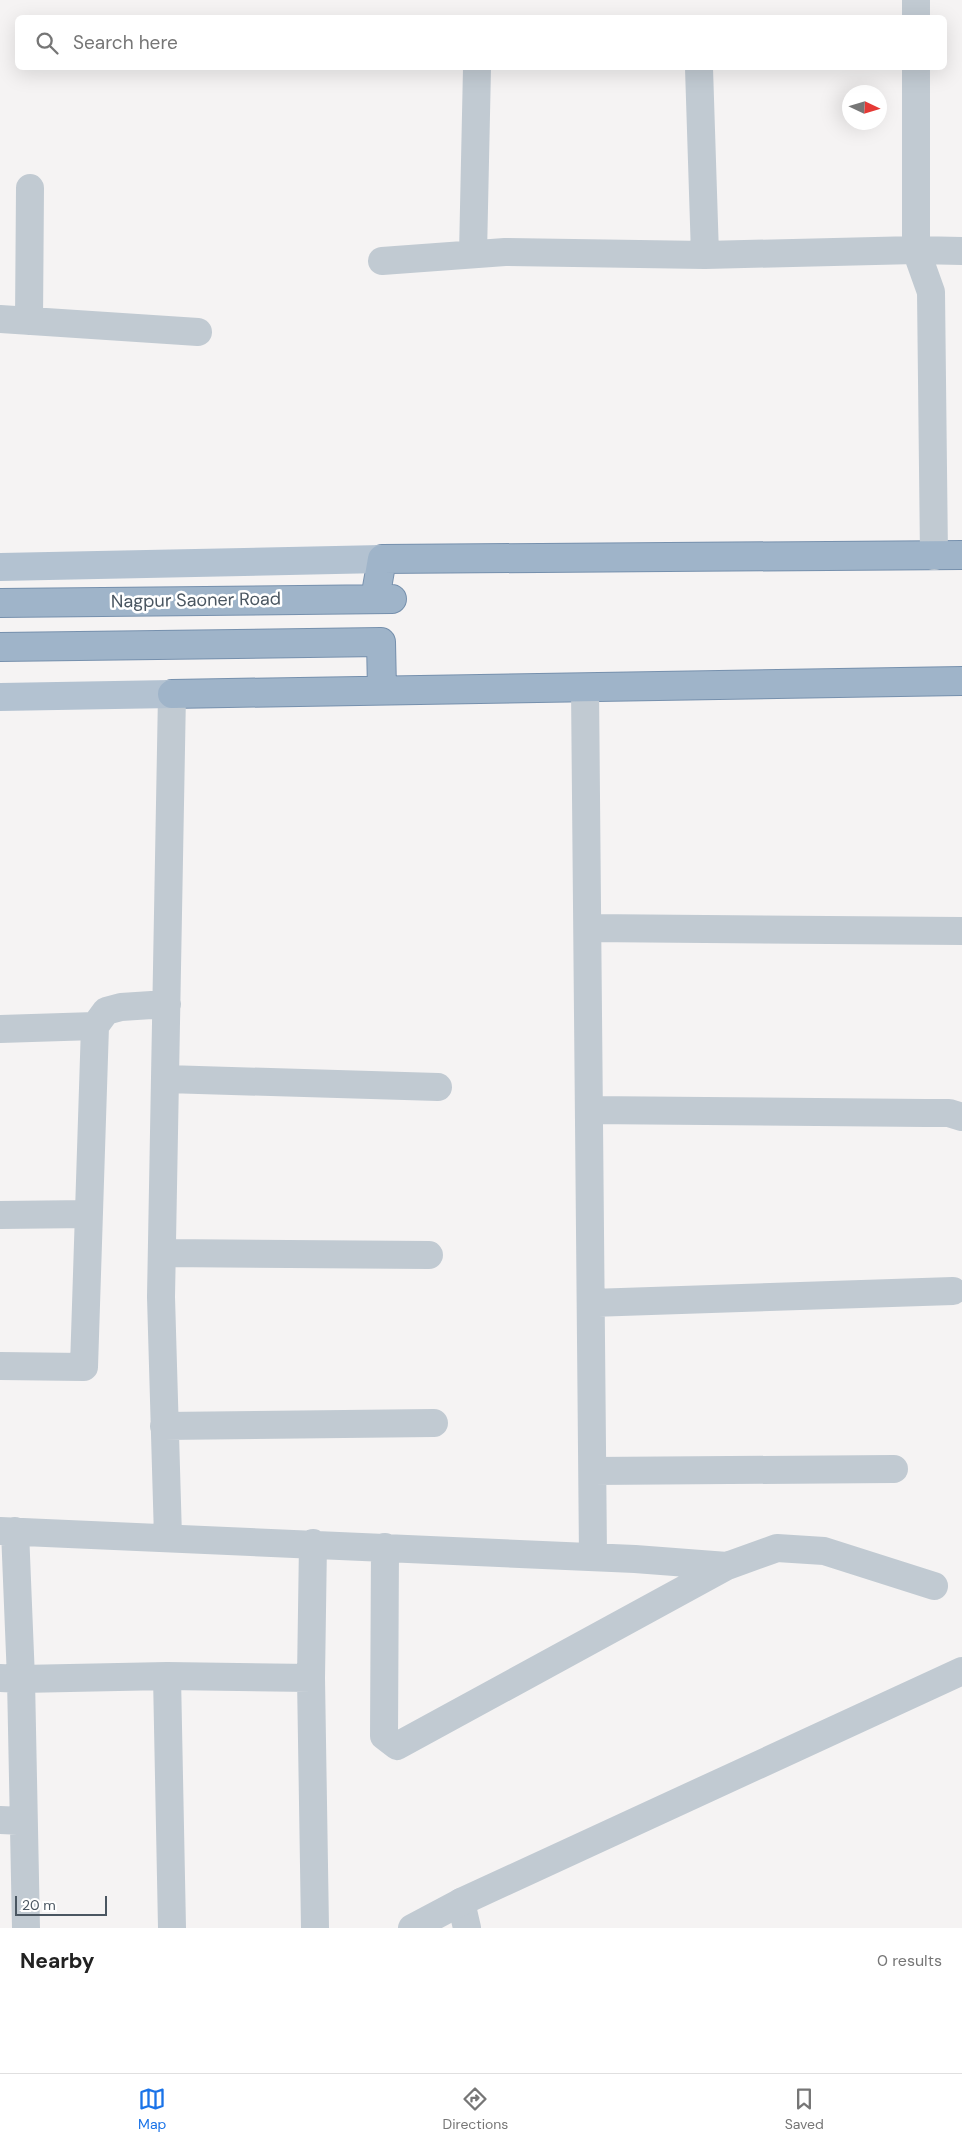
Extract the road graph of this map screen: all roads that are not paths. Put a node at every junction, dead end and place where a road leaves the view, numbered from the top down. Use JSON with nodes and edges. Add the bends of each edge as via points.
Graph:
{"nodes":[{"id":1,"x":916,"y":0,"type":"edge"},
{"id":2,"x":916,"y":15,"type":"edge"},
{"id":3,"x":477,"y":70,"type":"edge"},
{"id":4,"x":699,"y":70,"type":"edge"},
{"id":5,"x":916,"y":70,"type":"edge"},
{"id":6,"x":30,"y":188,"type":"dead end"},
{"id":7,"x":916,"y":250,"type":"junction"},
{"id":8,"x":962,"y":252,"type":"edge"},
{"id":9,"x":472,"y":254,"type":"junction"},
{"id":10,"x":705,"y":255,"type":"junction"},
{"id":11,"x":382,"y":261,"type":"dead end"},
{"id":12,"x":0,"y":319,"type":"edge"},
{"id":13,"x":29,"y":321,"type":"junction"},
{"id":14,"x":198,"y":332,"type":"dead end"},
{"id":15,"x":962,"y":555,"type":"edge"},
{"id":16,"x":934,"y":556,"type":"junction"},
{"id":17,"x":382,"y":559,"type":"junction"},
{"id":18,"x":0,"y":567,"type":"edge"},
{"id":19,"x":0,"y":603,"type":"edge"},
{"id":20,"x":0,"y":647,"type":"edge"},
{"id":21,"x":962,"y":681,"type":"edge"},
{"id":22,"x":586,"y":688,"type":"junction"},
{"id":23,"x":382,"y":690,"type":"junction"},
{"id":24,"x":172,"y":694,"type":"junction"},
{"id":25,"x":0,"y":697,"type":"edge"},
{"id":26,"x":588,"y":928,"type":"junction"},
{"id":27,"x":962,"y":931,"type":"edge"},
{"id":28,"x":167,"y":1004,"type":"junction"},
{"id":29,"x":96,"y":1026,"type":"junction"},
{"id":30,"x":0,"y":1029,"type":"edge"},
{"id":31,"x":166,"y":1079,"type":"junction"},
{"id":32,"x":438,"y":1087,"type":"dead end"},
{"id":33,"x":589,"y":1110,"type":"junction"},
{"id":34,"x":962,"y":1118,"type":"edge"},
{"id":35,"x":88,"y":1214,"type":"junction"},
{"id":36,"x":0,"y":1215,"type":"edge"},
{"id":37,"x":163,"y":1253,"type":"junction"},
{"id":38,"x":429,"y":1255,"type":"dead end"},
{"id":39,"x":953,"y":1291,"type":"dead end"},
{"id":40,"x":591,"y":1303,"type":"junction"},
{"id":41,"x":0,"y":1366,"type":"edge"},
{"id":42,"x":434,"y":1423,"type":"dead end"},
{"id":43,"x":164,"y":1426,"type":"junction"},
{"id":44,"x":894,"y":1469,"type":"dead end"},
{"id":45,"x":593,"y":1471,"type":"junction"},
{"id":46,"x":7,"y":1531,"type":"edge"},
{"id":47,"x":168,"y":1537,"type":"junction"},
{"id":48,"x":313,"y":1544,"type":"junction"},
{"id":49,"x":385,"y":1547,"type":"junction"},
{"id":50,"x":593,"y":1557,"type":"junction"},
{"id":51,"x":727,"y":1566,"type":"junction"},
{"id":52,"x":934,"y":1586,"type":"dead end"},
{"id":53,"x":962,"y":1671,"type":"edge"},
{"id":54,"x":167,"y":1676,"type":"junction"},
{"id":55,"x":10,"y":1678,"type":"edge"},
{"id":56,"x":311,"y":1678,"type":"junction"},
{"id":57,"x":12,"y":1820,"type":"edge"},
{"id":58,"x":464,"y":1915,"type":"edge"},
{"id":59,"x":26,"y":1928,"type":"edge"},
{"id":60,"x":172,"y":1928,"type":"edge"},
{"id":61,"x":315,"y":1928,"type":"edge"},
{"id":62,"x":412,"y":1928,"type":"edge"}],
"edges":[{"from":1,"to":2,"type":"street"},
{"from":3,"to":9,"type":"street"},
{"from":4,"to":10,"type":"street"},
{"from":5,"to":7,"type":"street"},
{"from":6,"to":13,"type":"street"},
{"from":7,"to":8,"type":"street"},
{"from":7,"to":10,"type":"street"},
{"from":7,"to":16,"type":"street","via":[[930,292]]},
{"from":9,"to":10,"type":"street"},
{"from":9,"to":11,"type":"street"},
{"from":12,"to":13,"type":"street"},
{"from":13,"to":14,"type":"street"},
{"from":15,"to":16,"type":"highway"},
{"from":16,"to":17,"type":"highway"},
{"from":17,"to":18,"type":"main road"},
{"from":17,"to":19,"type":"highway","name":"Nagpur Saoner Road","via":[[383,599]]},
{"from":20,"to":23,"type":"highway","via":[[381,642]]},
{"from":21,"to":22,"type":"highway"},
{"from":22,"to":23,"type":"highway"},
{"from":22,"to":26,"type":"street"},
{"from":23,"to":24,"type":"highway"},
{"from":24,"to":25,"type":"main road"},
{"from":24,"to":28,"type":"street"},
{"from":26,"to":27,"type":"street"},
{"from":26,"to":33,"type":"street"},
{"from":28,"to":29,"type":"street","via":[[106,1010]]},
{"from":28,"to":31,"type":"street"},
{"from":29,"to":30,"type":"street"},
{"from":29,"to":35,"type":"street"},
{"from":31,"to":32,"type":"street"},
{"from":31,"to":37,"type":"street"},
{"from":33,"to":34,"type":"street","via":[[949,1113]]},
{"from":33,"to":40,"type":"street"},
{"from":35,"to":36,"type":"street"},
{"from":35,"to":41,"type":"street","via":[[84,1367]]},
{"from":37,"to":38,"type":"street"},
{"from":37,"to":43,"type":"street"},
{"from":39,"to":40,"type":"street"},
{"from":40,"to":45,"type":"street"},
{"from":42,"to":43,"type":"street"},
{"from":43,"to":47,"type":"street"},
{"from":44,"to":45,"type":"street"},
{"from":45,"to":50,"type":"street"},
{"from":46,"to":47,"type":"street"},
{"from":46,"to":55,"type":"street"},
{"from":47,"to":48,"type":"street"},
{"from":48,"to":49,"type":"street"},
{"from":48,"to":56,"type":"street"},
{"from":49,"to":50,"type":"street"},
{"from":49,"to":51,"type":"street","via":[[384,1736],[397,1746]]},
{"from":50,"to":51,"type":"street"},
{"from":51,"to":52,"type":"street","via":[[777,1548],[824,1551]]},
{"from":53,"to":58,"type":"street"},
{"from":54,"to":55,"type":"street"},
{"from":54,"to":56,"type":"street"},
{"from":54,"to":60,"type":"street"},
{"from":55,"to":57,"type":"street"},
{"from":56,"to":61,"type":"street"},
{"from":57,"to":59,"type":"street"},
{"from":58,"to":62,"type":"street"}]}
